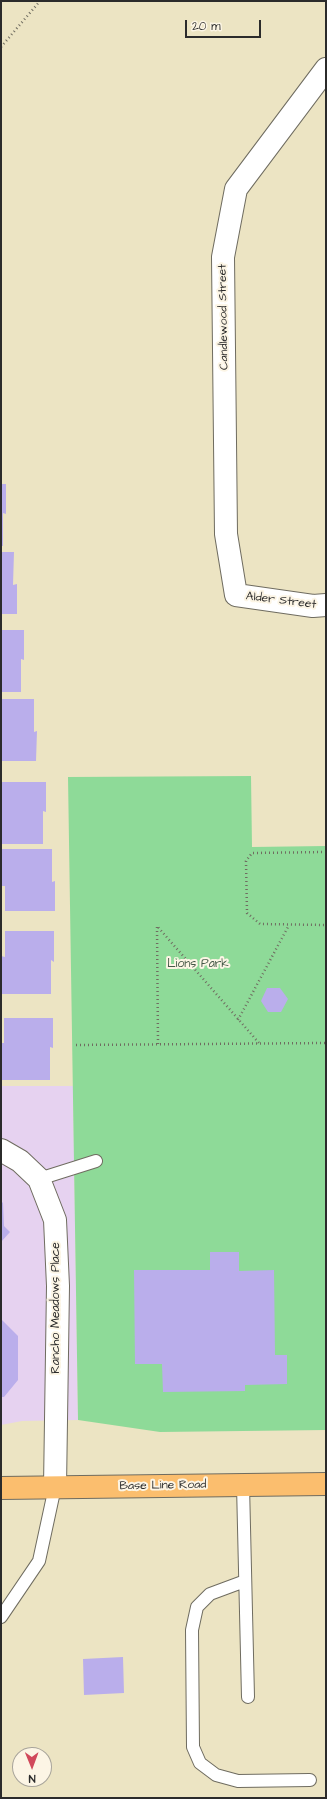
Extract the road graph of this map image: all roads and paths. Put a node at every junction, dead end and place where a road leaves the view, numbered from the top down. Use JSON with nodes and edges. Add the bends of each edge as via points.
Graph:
{"nodes":[{"id":1,"x":40,"y":1,"type":"edge"},
{"id":2,"x":1,"y":47,"type":"edge"},
{"id":3,"x":326,"y":69,"type":"edge"},
{"id":4,"x":236,"y":595,"type":"joint"},
{"id":5,"x":326,"y":605,"type":"edge"},
{"id":6,"x":326,"y":852,"type":"edge"},
{"id":7,"x":290,"y":925,"type":"junction"},
{"id":8,"x":326,"y":926,"type":"edge"},
{"id":9,"x":238,"y":1020,"type":"junction"},
{"id":10,"x":259,"y":1043,"type":"junction"},
{"id":11,"x":326,"y":1043,"type":"edge"},
{"id":12,"x":158,"y":1044,"type":"junction"},
{"id":13,"x":76,"y":1045,"type":"dead end"},
{"id":14,"x":1,"y":1150,"type":"edge"},
{"id":15,"x":96,"y":1161,"type":"dead end"},
{"id":16,"x":39,"y":1179,"type":"junction"},
{"id":17,"x":326,"y":1484,"type":"edge"},
{"id":18,"x":243,"y":1485,"type":"junction"},
{"id":19,"x":55,"y":1487,"type":"junction"},
{"id":20,"x":1,"y":1488,"type":"edge"},
{"id":21,"x":245,"y":1581,"type":"junction"},
{"id":22,"x":1,"y":1617,"type":"edge"},
{"id":23,"x":248,"y":1697,"type":"dead end"},
{"id":24,"x":310,"y":1780,"type":"dead end"}],
"edges":[{"from":1,"to":2,"type":"path"},
{"from":3,"to":4,"type":"street","name":"Candlewood Street","via":[[236,189],[223,257],[226,534]]},
{"from":4,"to":5,"type":"street","name":"Alder Street","via":[[313,606]]},
{"from":6,"to":7,"type":"path","via":[[252,853],[246,861],[247,913],[260,924]]},
{"from":7,"to":8,"type":"path"},
{"from":7,"to":9,"type":"path"},
{"from":9,"to":10,"type":"path"},
{"from":9,"to":12,"type":"path","via":[[157,926]]},
{"from":10,"to":11,"type":"path"},
{"from":10,"to":12,"type":"path"},
{"from":12,"to":13,"type":"path"},
{"from":14,"to":16,"type":"street","name":"Rancho Meadows Place","via":[[20,1161]]},
{"from":15,"to":16,"type":"lane"},
{"from":16,"to":19,"type":"street","name":"Rancho Meadows Place","via":[[55,1220],[58,1286]]},
{"from":17,"to":18,"type":"main road","name":"Base Line Road"},
{"from":18,"to":19,"type":"main road","name":"Base Line Road"},
{"from":18,"to":21,"type":"lane"},
{"from":19,"to":20,"type":"main road","name":"Base Line Road"},
{"from":19,"to":22,"type":"lane","via":[[39,1561]]},
{"from":21,"to":23,"type":"lane"},
{"from":21,"to":24,"type":"lane","via":[[210,1594],[197,1607],[192,1630],[193,1747],[200,1763],[216,1775],[238,1781]]}]}
